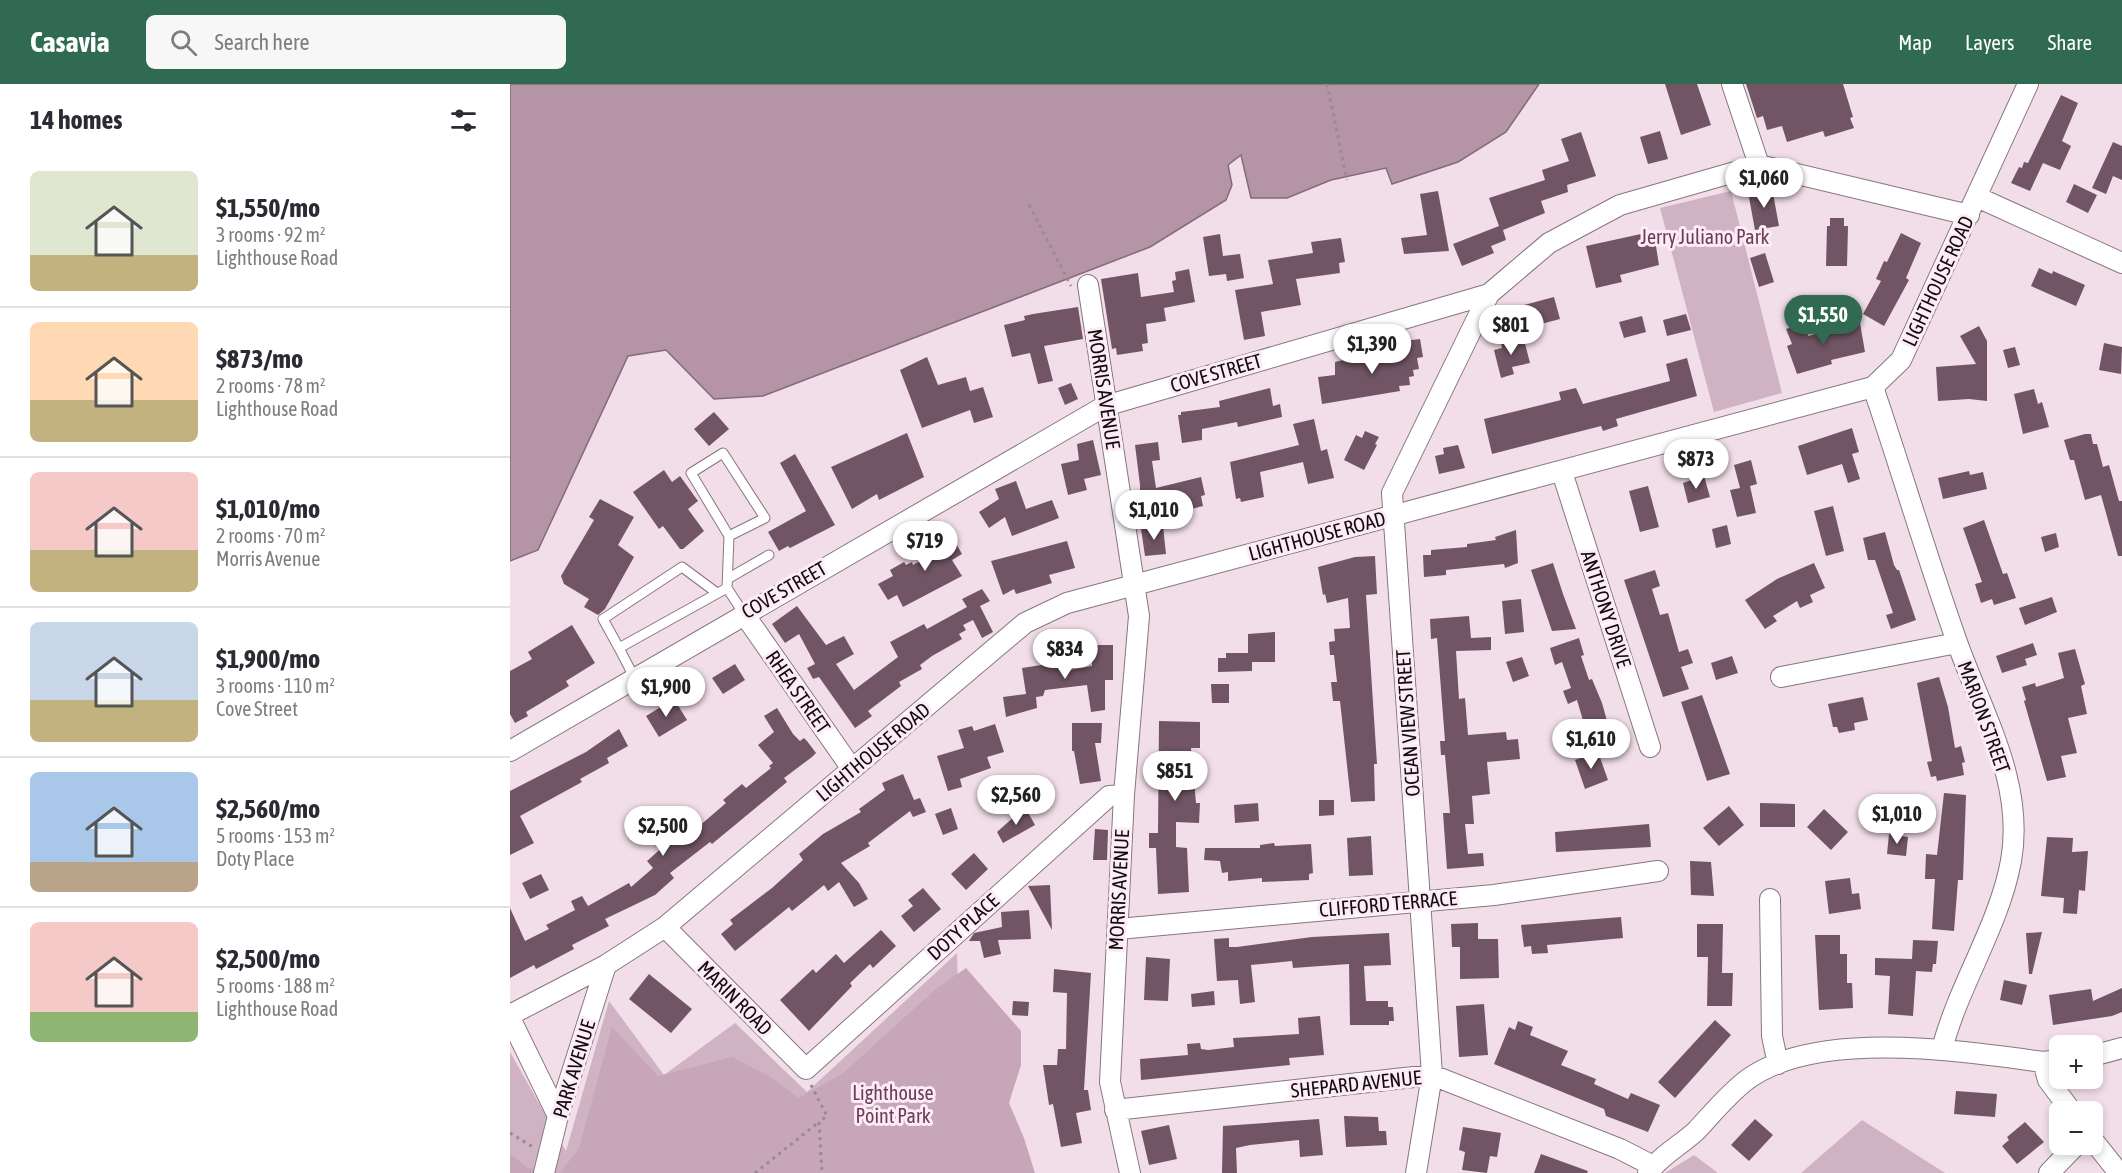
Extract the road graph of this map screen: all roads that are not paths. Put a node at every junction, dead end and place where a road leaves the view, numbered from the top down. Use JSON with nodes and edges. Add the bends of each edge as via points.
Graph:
{"nodes":[{"id":1,"x":1732,"y":84,"type":"edge"},
{"id":2,"x":2028,"y":84,"type":"edge"},
{"id":3,"x":1759,"y":165,"type":"junction"},
{"id":4,"x":1977,"y":197,"type":"junction"},
{"id":5,"x":1969,"y":215,"type":"junction"},
{"id":6,"x":2122,"y":263,"type":"edge"},
{"id":7,"x":1080,"y":286,"type":"road end"},
{"id":8,"x":1489,"y":294,"type":"junction"},
{"id":9,"x":1873,"y":387,"type":"junction"},
{"id":10,"x":1105,"y":406,"type":"junction"},
{"id":11,"x":1562,"y":471,"type":"junction"},
{"id":12,"x":1395,"y":516,"type":"junction"},
{"id":13,"x":729,"y":536,"type":"junction"},
{"id":14,"x":769,"y":555,"type":"dead end"},
{"id":15,"x":728,"y":583,"type":"junction"},
{"id":16,"x":1135,"y":584,"type":"junction"},
{"id":17,"x":717,"y":593,"type":"junction"},
{"id":18,"x":744,"y":614,"type":"junction"},
{"id":19,"x":1957,"y":643,"type":"junction"},
{"id":20,"x":620,"y":648,"type":"junction"},
{"id":21,"x":634,"y":677,"type":"junction"},
{"id":22,"x":1781,"y":677,"type":"dead end"},
{"id":23,"x":1650,"y":747,"type":"dead end"},
{"id":24,"x":510,"y":751,"type":"edge"},
{"id":25,"x":852,"y":769,"type":"junction"},
{"id":26,"x":1124,"y":795,"type":"junction"},
{"id":27,"x":1658,"y":871,"type":"dead end"},
{"id":28,"x":1419,"y":900,"type":"junction"},
{"id":29,"x":1770,"y":900,"type":"dead end"},
{"id":30,"x":665,"y":927,"type":"junction"},
{"id":31,"x":1118,"y":929,"type":"junction"},
{"id":32,"x":606,"y":965,"type":"junction"},
{"id":33,"x":510,"y":1017,"type":"edge"},
{"id":34,"x":2122,"y":1048,"type":"edge"},
{"id":35,"x":1942,"y":1049,"type":"junction"},
{"id":36,"x":2103,"y":1053,"type":"edge"},
{"id":37,"x":2049,"y":1061,"type":"edge"},
{"id":38,"x":1778,"y":1064,"type":"junction"},
{"id":39,"x":806,"y":1069,"type":"joint"},
{"id":40,"x":1432,"y":1075,"type":"junction"},
{"id":41,"x":1115,"y":1110,"type":"junction"},
{"id":42,"x":558,"y":1116,"type":"junction"},
{"id":43,"x":2103,"y":1153,"type":"edge"},
{"id":44,"x":2066,"y":1155,"type":"edge"},
{"id":45,"x":1650,"y":1170,"type":"edge"},
{"id":46,"x":544,"y":1173,"type":"edge"},
{"id":47,"x":1130,"y":1173,"type":"edge"},
{"id":48,"x":1416,"y":1173,"type":"edge"},
{"id":49,"x":2049,"y":1173,"type":"edge"},
{"id":50,"x":2119,"y":1173,"type":"edge"}],
"edges":[{"from":1,"to":3,"type":"street"},
{"from":2,"to":4,"type":"street","name":"LIGHTHOUSE ROAD"},
{"from":3,"to":5,"type":"street","name":"COVE STREET"},
{"from":3,"to":8,"type":"street","name":"COVE STREET","via":[[1620,204],[1549,243]]},
{"from":4,"to":5,"type":"street","name":"LIGHTHOUSE ROAD"},
{"from":4,"to":6,"type":"street"},
{"from":5,"to":9,"type":"street","name":"LIGHTHOUSE ROAD","via":[[1901,360]]},
{"from":7,"to":10,"type":"street","name":"MORRIS AVENUE"},
{"from":8,"to":10,"type":"street","name":"COVE STREET"},
{"from":8,"to":12,"type":"street","name":"OCEAN VIEW STREET","via":[[1392,493]]},
{"from":9,"to":11,"type":"street","name":"LIGHTHOUSE ROAD"},
{"from":9,"to":19,"type":"street","name":"MARION STREET"},
{"from":10,"to":16,"type":"street","name":"MORRIS AVENUE"},
{"from":10,"to":18,"type":"street","name":"COVE STREET"},
{"from":11,"to":12,"type":"street","name":"LIGHTHOUSE ROAD"},
{"from":11,"to":23,"type":"street","name":"ANTHONY DRIVE"},
{"from":12,"to":16,"type":"street","name":"LIGHTHOUSE ROAD"},
{"from":12,"to":28,"type":"street","name":"OCEAN VIEW STREET"},
{"from":13,"to":13,"type":"lane","via":[[691,473],[723,453],[765,518]]},
{"from":13,"to":15,"type":"lane"},
{"from":14,"to":15,"type":"lane"},
{"from":15,"to":17,"type":"lane"},
{"from":15,"to":18,"type":"lane"},
{"from":16,"to":25,"type":"street","name":"LIGHTHOUSE ROAD","via":[[1067,603],[1025,623]]},
{"from":16,"to":26,"type":"street","name":"MORRIS AVENUE","via":[[1139,616]]},
{"from":17,"to":20,"type":"lane"},
{"from":17,"to":20,"type":"lane","via":[[682,567],[603,619]]},
{"from":18,"to":21,"type":"street","name":"COVE STREET"},
{"from":18,"to":25,"type":"street","name":"RHEA STREET"},
{"from":19,"to":22,"type":"street"},
{"from":19,"to":35,"type":"street","name":"MARION STREET","via":[[2001,753],[2014,810],[2008,872]]},
{"from":20,"to":21,"type":"lane"},
{"from":21,"to":24,"type":"street","name":"COVE STREET"},
{"from":25,"to":30,"type":"street","name":"LIGHTHOUSE ROAD"},
{"from":26,"to":31,"type":"street","name":"MORRIS AVENUE"},
{"from":26,"to":39,"type":"street","name":"DOTY PLACE","via":[[1109,796]]},
{"from":27,"to":28,"type":"street","name":"CLIFFORD TERRACE","via":[[1494,895]]},
{"from":28,"to":31,"type":"street","name":"CLIFFORD TERRACE"},
{"from":28,"to":40,"type":"street","name":"OCEAN VIEW STREET"},
{"from":29,"to":38,"type":"street","via":[[1772,1036]]},
{"from":30,"to":32,"type":"street","name":"LIGHTHOUSE ROAD"},
{"from":30,"to":39,"type":"street","name":"MARIN ROAD"},
{"from":31,"to":41,"type":"street","name":"MORRIS AVENUE","via":[[1110,1082]]},
{"from":32,"to":33,"type":"street","name":"LIGHTHOUSE ROAD"},
{"from":32,"to":42,"type":"street","name":"PARK AVENUE"},
{"from":33,"to":42,"type":"street"},
{"from":34,"to":36,"type":"street"},
{"from":35,"to":37,"type":"street"},
{"from":35,"to":38,"type":"street","via":[[1879,1048],[1816,1054]]},
{"from":38,"to":45,"type":"street","via":[[1748,1080]]},
{"from":40,"to":41,"type":"street","name":"SHEPARD AVENUE"},
{"from":40,"to":45,"type":"street","name":"SHEPARD AVENUE","via":[[1620,1149]]},
{"from":40,"to":48,"type":"street","name":"OCEAN VIEW STREET"},
{"from":41,"to":47,"type":"street","name":"MORRIS AVENUE"},
{"from":42,"to":46,"type":"street","name":"PARK AVENUE"},
{"from":43,"to":50,"type":"street"},
{"from":44,"to":49,"type":"street"}]}
